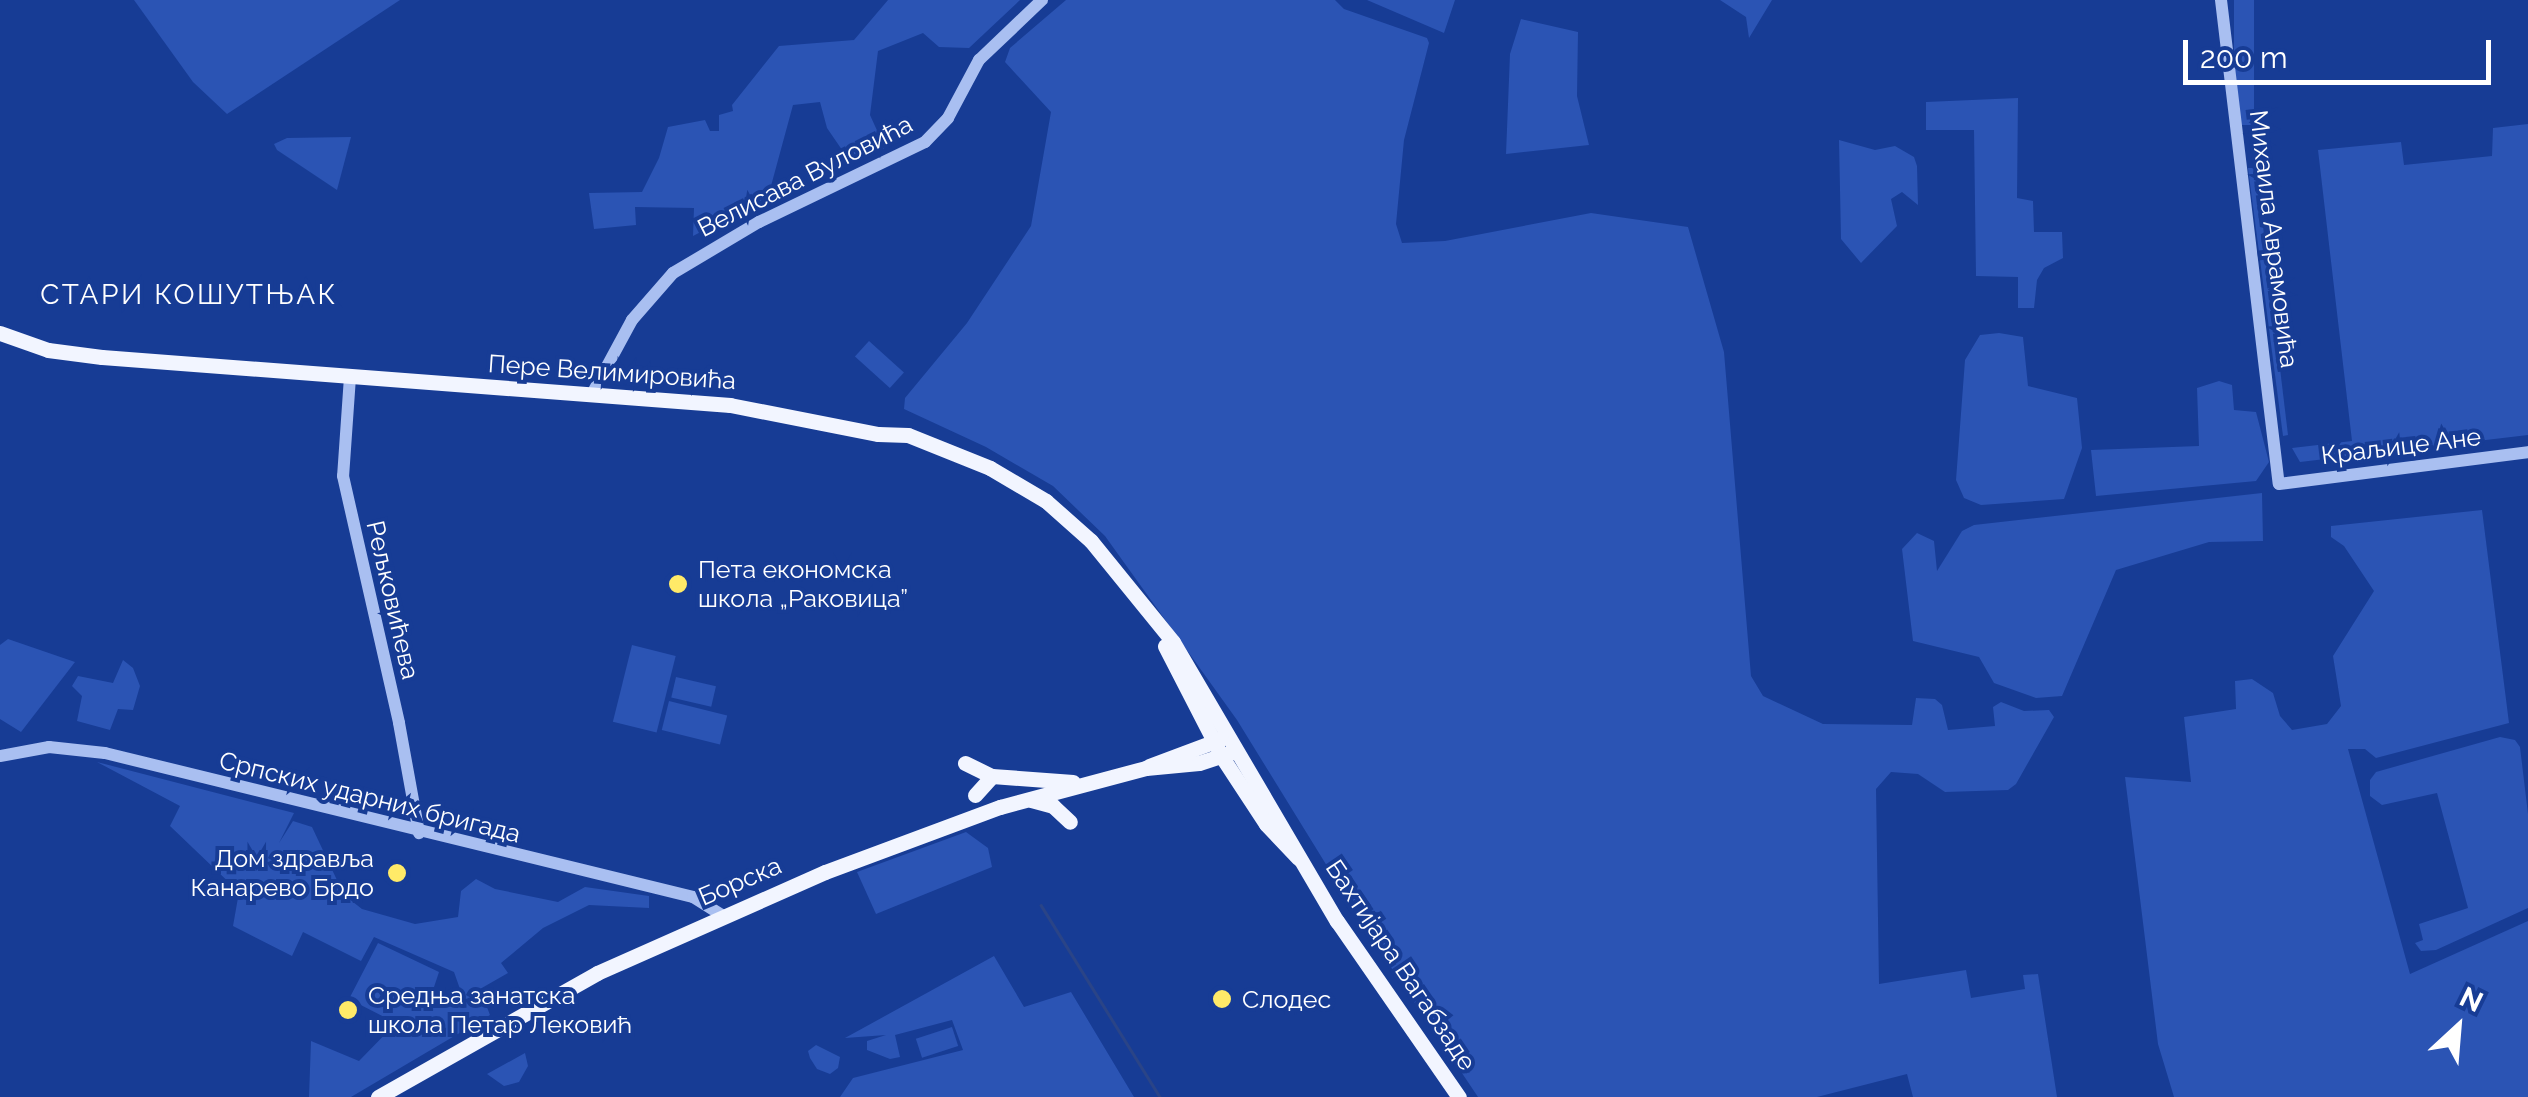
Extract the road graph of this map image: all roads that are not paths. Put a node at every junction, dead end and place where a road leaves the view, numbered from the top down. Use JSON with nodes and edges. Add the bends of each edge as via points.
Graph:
{"nodes":[{"id":1,"x":1042,"y":0,"type":"edge"},
{"id":2,"x":2221,"y":0,"type":"edge"},
{"id":3,"x":0,"y":333,"type":"edge"},
{"id":4,"x":350,"y":376,"type":"junction"},
{"id":5,"x":592,"y":394,"type":"junction"},
{"id":6,"x":2528,"y":452,"type":"edge"},
{"id":7,"x":2279,"y":484,"type":"joint"},
{"id":8,"x":1225,"y":746,"type":"junction"},
{"id":9,"x":0,"y":756,"type":"edge"},
{"id":10,"x":965,"y":763,"type":"dead end"},
{"id":11,"x":992,"y":776,"type":"junction"},
{"id":12,"x":1086,"y":783,"type":"junction"},
{"id":13,"x":976,"y":795,"type":"dead end"},
{"id":14,"x":1027,"y":800,"type":"junction"},
{"id":15,"x":419,"y":833,"type":"junction"},
{"id":16,"x":724,"y":916,"type":"junction"},
{"id":17,"x":378,"y":1097,"type":"edge"},
{"id":18,"x":1459,"y":1097,"type":"edge"}],
"edges":[{"from":1,"to":5,"type":"street","name":"Велисава Вуловића","via":[[979,60],[948,118],[925,142],[681,266],[632,320]]},
{"from":2,"to":7,"type":"street","name":"Михаила Аврамовића"},
{"from":3,"to":4,"type":"main road","name":"Пере Велимировића","via":[[74,354]]},
{"from":4,"to":5,"type":"main road","name":"Пере Велимировића"},
{"from":4,"to":15,"type":"street","name":"Рељковићева","via":[[343,476]]},
{"from":5,"to":8,"type":"main road","name":"Пере Велимировића","via":[[730,405],[901,434],[942,446],[1046,501],[1112,563],[1173,642]]},
{"from":6,"to":7,"type":"street","name":"Краљице Ане"},
{"from":8,"to":12,"type":"main road","name":"Борска"},
{"from":8,"to":18,"type":"main road","name":"Бахтијара Вагабзаде","via":[[1266,824],[1301,860]]},
{"from":9,"to":15,"type":"street","name":"Српских ударних бригада","via":[[49,747],[94,751]]},
{"from":10,"to":11,"type":"main road"},
{"from":11,"to":12,"type":"main road"},
{"from":11,"to":13,"type":"main road"},
{"from":12,"to":14,"type":"main road","name":"Борска"},
{"from":12,"to":14,"type":"main road","via":[[1074,797],[1070,822],[1049,804]]},
{"from":14,"to":16,"type":"main road","name":"Борска"},
{"from":15,"to":16,"type":"street","name":"Српских ударних бригада","via":[[693,896]]},
{"from":16,"to":17,"type":"main road","name":"Борска","via":[[554,995]]}]}
